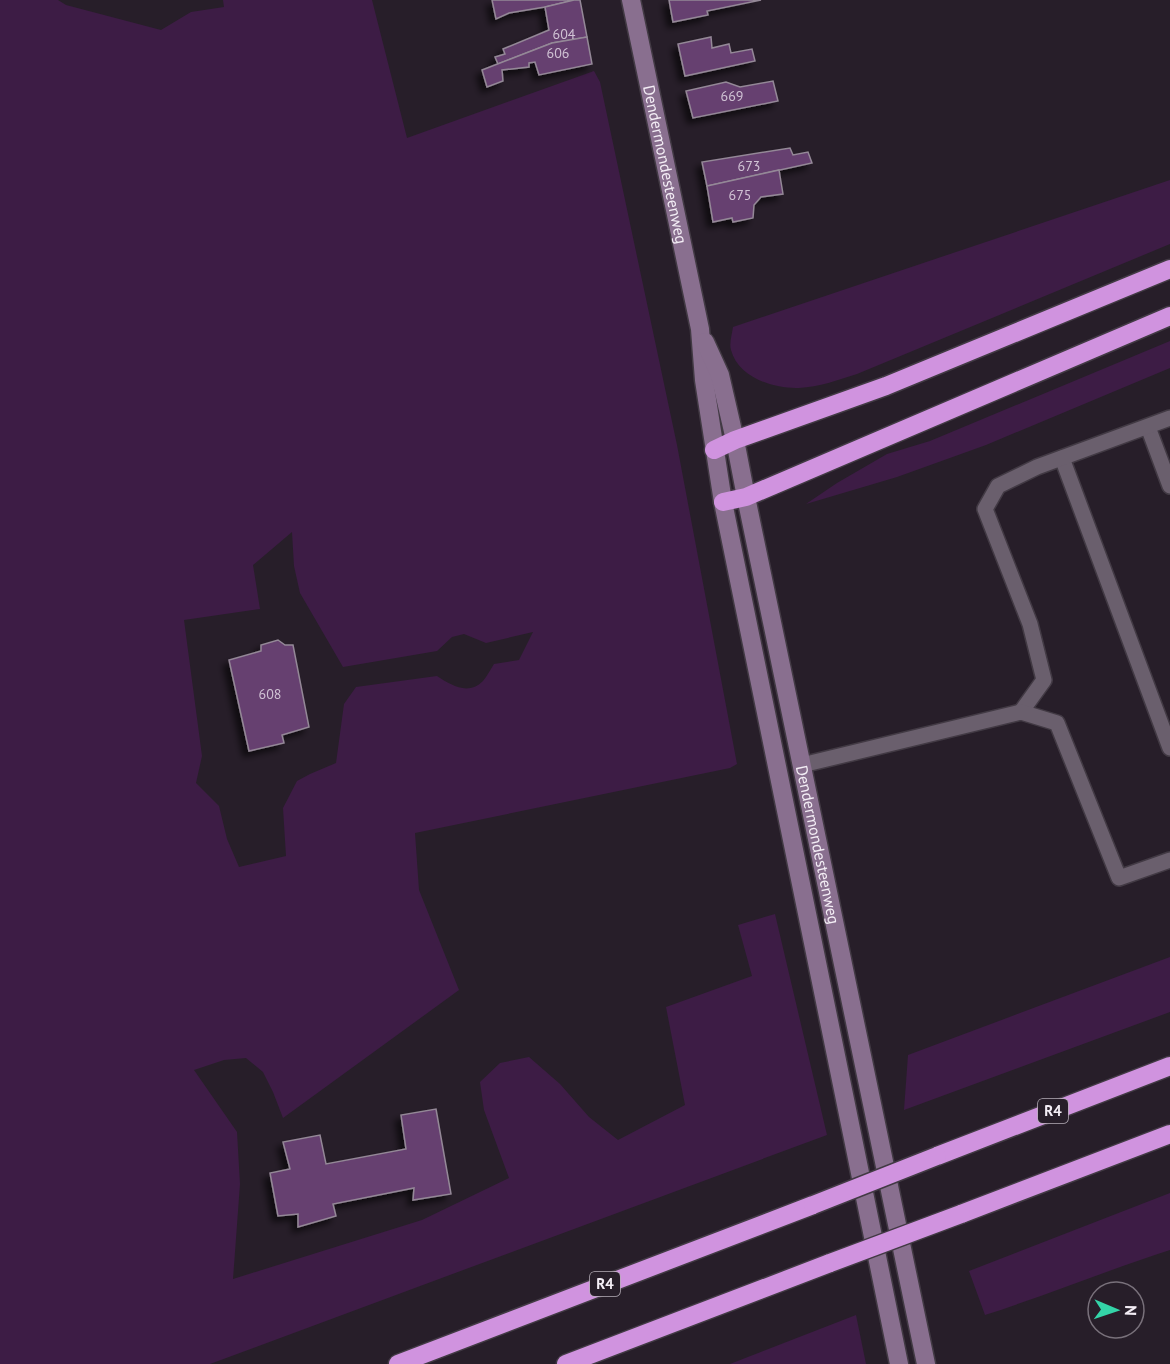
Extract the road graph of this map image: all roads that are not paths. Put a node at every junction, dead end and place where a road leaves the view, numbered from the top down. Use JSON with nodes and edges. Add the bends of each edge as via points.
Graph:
{"nodes":[{"id":1,"x":631,"y":0,"type":"edge"},
{"id":2,"x":1170,"y":269,"type":"edge"},
{"id":3,"x":1170,"y":316,"type":"edge"},
{"id":4,"x":700,"y":329,"type":"junction"},
{"id":5,"x":1170,"y":418,"type":"edge"},
{"id":6,"x":1148,"y":426,"type":"junction"},
{"id":7,"x":735,"y":440,"type":"junction"},
{"id":8,"x":714,"y":450,"type":"junction"},
{"id":9,"x":1062,"y":458,"type":"junction"},
{"id":10,"x":1170,"y":486,"type":"edge"},
{"id":11,"x":746,"y":497,"type":"junction"},
{"id":12,"x":723,"y":502,"type":"junction"},
{"id":13,"x":1022,"y":712,"type":"junction"},
{"id":14,"x":1170,"y":748,"type":"edge"},
{"id":15,"x":802,"y":765,"type":"junction"},
{"id":16,"x":1170,"y":860,"type":"edge"},
{"id":17,"x":1170,"y":1066,"type":"edge"},
{"id":18,"x":1170,"y":1134,"type":"edge"},
{"id":19,"x":398,"y":1364,"type":"edge"},
{"id":20,"x":566,"y":1364,"type":"edge"},
{"id":21,"x":899,"y":1364,"type":"edge"},
{"id":22,"x":926,"y":1364,"type":"edge"}],
"edges":[{"from":1,"to":4,"type":"main road","name":"Dendermondesteenweg"},
{"from":2,"to":7,"type":"highway","via":[[886,386]]},
{"from":3,"to":11,"type":"highway"},
{"from":4,"to":7,"type":"main road","name":"Dendermondesteenweg","via":[[720,375]]},
{"from":4,"to":8,"type":"main road","name":"Dendermondesteenweg"},
{"from":5,"to":6,"type":"lane"},
{"from":6,"to":9,"type":"lane"},
{"from":6,"to":10,"type":"lane"},
{"from":7,"to":8,"type":"highway"},
{"from":7,"to":11,"type":"main road","name":"Dendermondesteenweg"},
{"from":8,"to":12,"type":"main road","name":"Dendermondesteenweg"},
{"from":9,"to":13,"type":"lane","via":[[998,486],[986,509],[1030,624],[1044,680]]},
{"from":9,"to":14,"type":"lane"},
{"from":11,"to":12,"type":"highway"},
{"from":11,"to":15,"type":"main road","name":"Dendermondesteenweg"},
{"from":12,"to":21,"type":"main road","name":"Dendermondesteenweg"},
{"from":13,"to":15,"type":"lane"},
{"from":13,"to":16,"type":"lane","via":[[1057,723],[1119,878]]},
{"from":15,"to":22,"type":"main road","name":"Dendermondesteenweg"},
{"from":17,"to":19,"type":"highway","number":"R4","bridge":true},
{"from":18,"to":20,"type":"highway","bridge":true}]}
